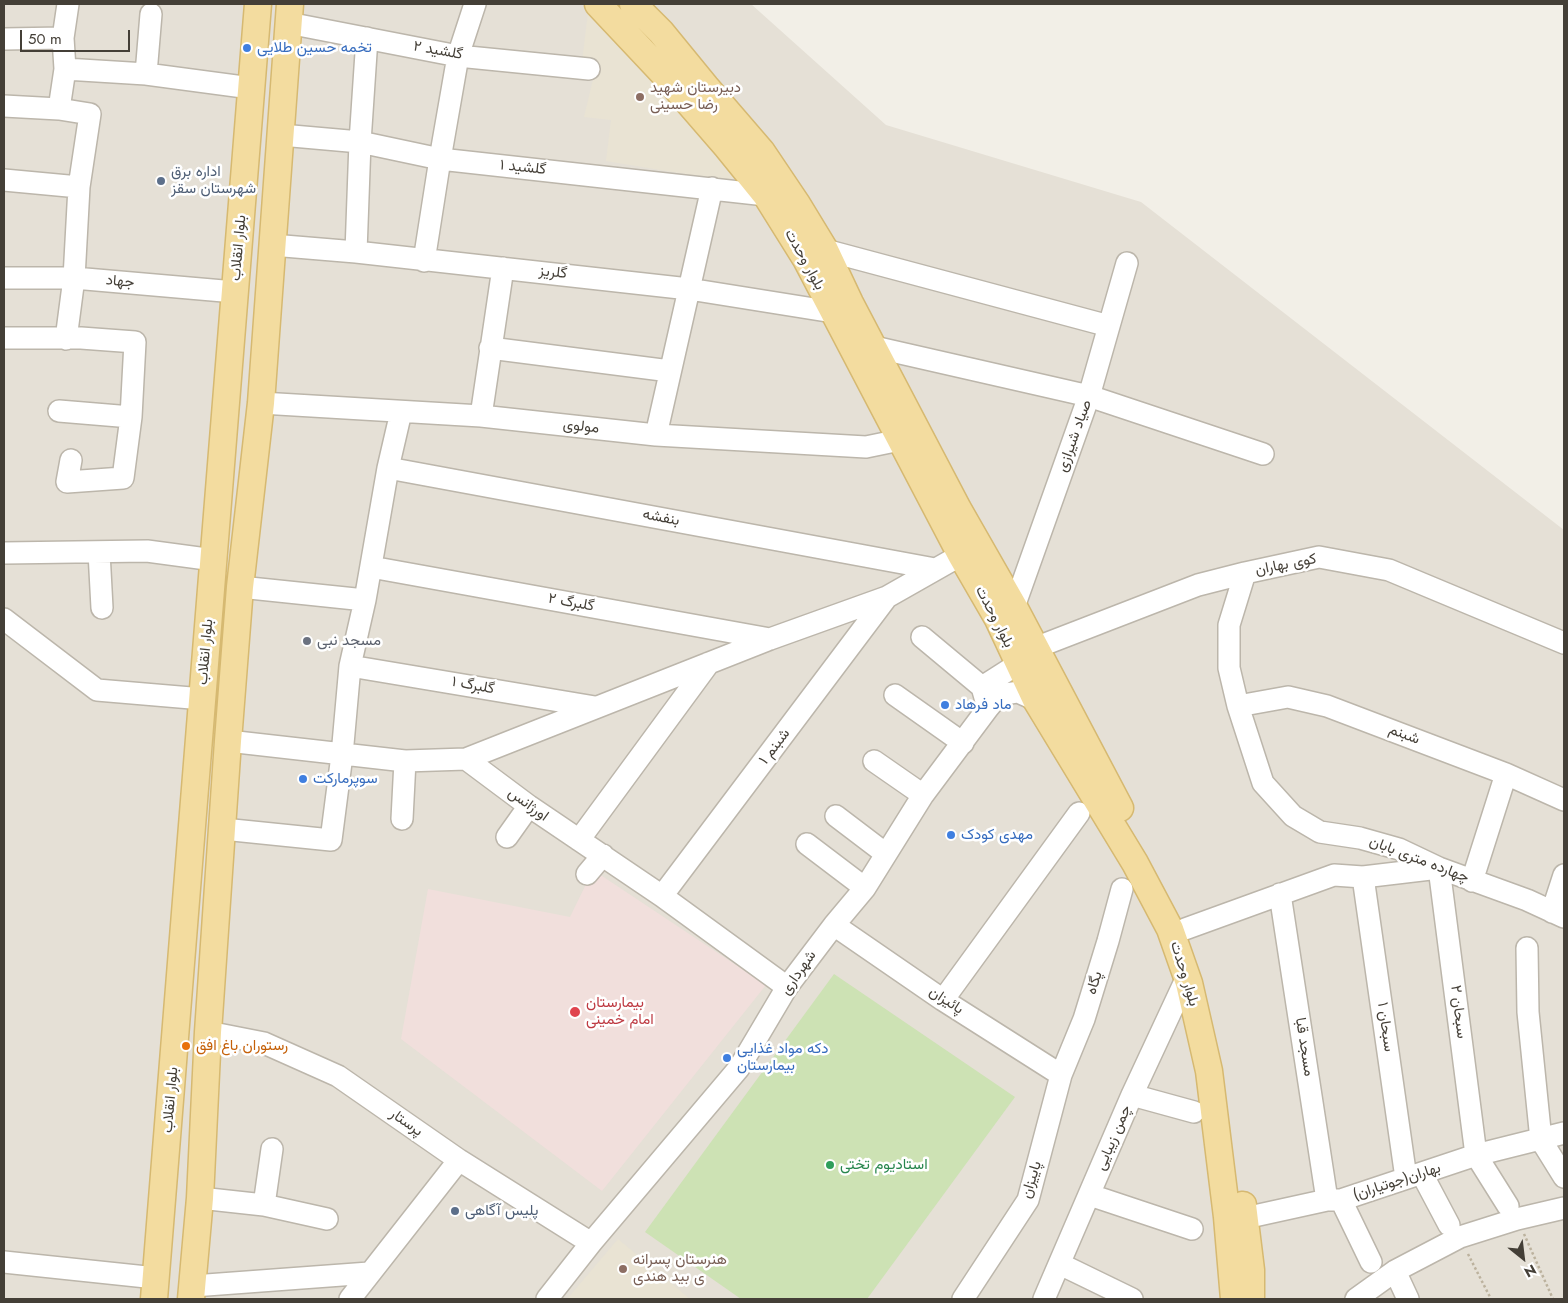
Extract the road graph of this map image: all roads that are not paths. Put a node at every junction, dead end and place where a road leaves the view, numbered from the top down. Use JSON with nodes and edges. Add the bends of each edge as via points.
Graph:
{"nodes":[{"id":1,"x":68,"y":4,"type":"edge"},
{"id":2,"x":258,"y":4,"type":"edge"},
{"id":3,"x":475,"y":4,"type":"edge"},
{"id":4,"x":598,"y":4,"type":"edge"},
{"id":5,"x":633,"y":4,"type":"edge"},
{"id":6,"x":151,"y":14,"type":"dead end"},
{"id":7,"x":289,"y":14,"type":"edge"},
{"id":8,"x":63,"y":38,"type":"junction"},
{"id":9,"x":367,"y":38,"type":"junction"},
{"id":10,"x":4,"y":39,"type":"edge"},
{"id":11,"x":458,"y":56,"type":"junction"},
{"id":12,"x":65,"y":69,"type":"junction"},
{"id":13,"x":589,"y":70,"type":"dead end"},
{"id":14,"x":146,"y":74,"type":"junction"},
{"id":15,"x":251,"y":88,"type":"junction"},
{"id":16,"x":4,"y":106,"type":"edge"},
{"id":17,"x":59,"y":109,"type":"junction"},
{"id":18,"x":281,"y":135,"type":"junction"},
{"id":19,"x":360,"y":142,"type":"junction"},
{"id":20,"x":440,"y":159,"type":"junction"},
{"id":21,"x":245,"y":172,"type":"junction"},
{"id":22,"x":4,"y":180,"type":"edge"},
{"id":23,"x":79,"y":187,"type":"junction"},
{"id":24,"x":712,"y":188,"type":"junction"},
{"id":25,"x":766,"y":195,"type":"junction"},
{"id":26,"x":276,"y":199,"type":"junction"},
{"id":27,"x":272,"y":245,"type":"junction"},
{"id":28,"x":825,"y":250,"type":"junction"},
{"id":29,"x":356,"y":252,"type":"junction"},
{"id":30,"x":424,"y":261,"type":"junction"},
{"id":31,"x":1127,"y":262,"type":"dead end"},
{"id":32,"x":503,"y":268,"type":"junction"},
{"id":33,"x":4,"y":278,"type":"edge"},
{"id":34,"x":74,"y":278,"type":"junction"},
{"id":35,"x":688,"y":289,"type":"junction"},
{"id":36,"x":235,"y":292,"type":"junction"},
{"id":37,"x":833,"y":312,"type":"junction"},
{"id":38,"x":1109,"y":326,"type":"junction"},
{"id":39,"x":4,"y":338,"type":"edge"},
{"id":40,"x":66,"y":339,"type":"junction"},
{"id":41,"x":874,"y":347,"type":"junction"},
{"id":42,"x":490,"y":348,"type":"junction"},
{"id":43,"x":670,"y":371,"type":"junction"},
{"id":44,"x":1089,"y":396,"type":"junction"},
{"id":45,"x":261,"y":404,"type":"junction"},
{"id":46,"x":59,"y":411,"type":"dead end"},
{"id":47,"x":401,"y":412,"type":"junction"},
{"id":48,"x":131,"y":416,"type":"junction"},
{"id":49,"x":481,"y":416,"type":"junction"},
{"id":50,"x":656,"y":435,"type":"junction"},
{"id":51,"x":900,"y":440,"type":"junction"},
{"id":52,"x":1263,"y":454,"type":"dead end"},
{"id":53,"x":71,"y":460,"type":"dead end"},
{"id":54,"x":388,"y":468,"type":"junction"},
{"id":55,"x":99,"y":552,"type":"junction"},
{"id":56,"x":4,"y":553,"type":"edge"},
{"id":57,"x":961,"y":555,"type":"junction"},
{"id":58,"x":214,"y":560,"type":"junction"},
{"id":59,"x":371,"y":567,"type":"junction"},
{"id":60,"x":935,"y":569,"type":"junction"},
{"id":61,"x":1245,"y":573,"type":"junction"},
{"id":62,"x":240,"y":587,"type":"junction"},
{"id":63,"x":887,"y":597,"type":"junction"},
{"id":64,"x":366,"y":600,"type":"junction"},
{"id":65,"x":1014,"y":607,"type":"junction"},
{"id":66,"x":102,"y":608,"type":"dead end"},
{"id":67,"x":4,"y":619,"type":"edge"},
{"id":68,"x":922,"y":636,"type":"dead end"},
{"id":69,"x":770,"y":639,"type":"junction"},
{"id":70,"x":1564,"y":643,"type":"edge"},
{"id":71,"x":1026,"y":656,"type":"junction"},
{"id":72,"x":709,"y":663,"type":"junction"},
{"id":73,"x":350,"y":666,"type":"junction"},
{"id":74,"x":982,"y":687,"type":"junction"},
{"id":75,"x":895,"y":696,"type":"dead end"},
{"id":76,"x":203,"y":699,"type":"junction"},
{"id":77,"x":1036,"y":700,"type":"junction"},
{"id":78,"x":1238,"y":706,"type":"junction"},
{"id":79,"x":596,"y":707,"type":"junction"},
{"id":80,"x":988,"y":708,"type":"junction"},
{"id":81,"x":228,"y":741,"type":"junction"},
{"id":82,"x":963,"y":743,"type":"junction"},
{"id":83,"x":342,"y":754,"type":"junction"},
{"id":84,"x":466,"y":759,"type":"junction"},
{"id":85,"x":405,"y":761,"type":"junction"},
{"id":86,"x":874,"y":761,"type":"dead end"},
{"id":87,"x":1506,"y":774,"type":"junction"},
{"id":88,"x":923,"y":795,"type":"junction"},
{"id":89,"x":1564,"y":800,"type":"edge"},
{"id":90,"x":529,"y":806,"type":"junction"},
{"id":91,"x":1079,"y":813,"type":"dead end"},
{"id":92,"x":836,"y":816,"type":"dead end"},
{"id":93,"x":402,"y":819,"type":"dead end"},
{"id":94,"x":222,"y":829,"type":"junction"},
{"id":95,"x":507,"y":837,"type":"dead end"},
{"id":96,"x":579,"y":840,"type":"junction"},
{"id":97,"x":807,"y":844,"type":"dead end"},
{"id":98,"x":886,"y":854,"type":"junction"},
{"id":99,"x":603,"y":855,"type":"junction"},
{"id":100,"x":1439,"y":868,"type":"junction"},
{"id":101,"x":587,"y":874,"type":"dead end"},
{"id":102,"x":1564,"y":875,"type":"edge"},
{"id":103,"x":1363,"y":877,"type":"junction"},
{"id":104,"x":1472,"y":881,"type":"junction"},
{"id":105,"x":866,"y":888,"type":"junction"},
{"id":106,"x":1122,"y":889,"type":"dead end"},
{"id":107,"x":1280,"y":894,"type":"junction"},
{"id":108,"x":662,"y":896,"type":"junction"},
{"id":109,"x":1558,"y":915,"type":"edge"},
{"id":110,"x":834,"y":925,"type":"junction"},
{"id":111,"x":1185,"y":929,"type":"junction"},
{"id":112,"x":1527,"y":948,"type":"dead end"},
{"id":113,"x":1187,"y":977,"type":"junction"},
{"id":114,"x":786,"y":988,"type":"junction"},
{"id":115,"x":944,"y":1000,"type":"junction"},
{"id":116,"x":178,"y":1004,"type":"junction"},
{"id":117,"x":208,"y":1032,"type":"junction"},
{"id":118,"x":1061,"y":1074,"type":"junction"},
{"id":119,"x":1132,"y":1095,"type":"junction"},
{"id":120,"x":1194,"y":1112,"type":"dead end"},
{"id":121,"x":1564,"y":1133,"type":"edge"},
{"id":122,"x":1541,"y":1140,"type":"junction"},
{"id":123,"x":272,"y":1150,"type":"dead end"},
{"id":124,"x":1476,"y":1156,"type":"junction"},
{"id":125,"x":459,"y":1160,"type":"junction"},
{"id":126,"x":1414,"y":1176,"type":"junction"},
{"id":127,"x":1564,"y":1177,"type":"edge"},
{"id":128,"x":1090,"y":1195,"type":"junction"},
{"id":129,"x":200,"y":1198,"type":"junction"},
{"id":130,"x":1334,"y":1200,"type":"junction"},
{"id":131,"x":264,"y":1205,"type":"junction"},
{"id":132,"x":1564,"y":1208,"type":"edge"},
{"id":133,"x":1513,"y":1213,"type":"junction"},
{"id":134,"x":328,"y":1218,"type":"dead end"},
{"id":135,"x":1236,"y":1218,"type":"junction"},
{"id":136,"x":1192,"y":1229,"type":"dead end"},
{"id":137,"x":1455,"y":1231,"type":"junction"},
{"id":138,"x":591,"y":1243,"type":"junction"},
{"id":139,"x":4,"y":1262,"type":"edge"},
{"id":140,"x":1371,"y":1262,"type":"dead end"},
{"id":141,"x":1060,"y":1264,"type":"junction"},
{"id":142,"x":1395,"y":1271,"type":"junction"},
{"id":143,"x":369,"y":1273,"type":"junction"},
{"id":144,"x":155,"y":1288,"type":"edge"},
{"id":145,"x":192,"y":1293,"type":"edge"},
{"id":146,"x":350,"y":1299,"type":"edge"},
{"id":147,"x":547,"y":1299,"type":"edge"},
{"id":148,"x":963,"y":1299,"type":"edge"},
{"id":149,"x":1044,"y":1299,"type":"edge"},
{"id":150,"x":1132,"y":1299,"type":"edge"},
{"id":151,"x":1234,"y":1299,"type":"edge"},
{"id":152,"x":1251,"y":1299,"type":"edge"},
{"id":153,"x":1356,"y":1299,"type":"edge"},
{"id":154,"x":1408,"y":1299,"type":"edge"}],
"edges":[{"from":1,"to":8,"type":"street"},
{"from":2,"to":15,"type":"main road","name":"بلوار انقلاب"},
{"from":3,"to":11,"type":"street"},
{"from":4,"to":25,"type":"main road","name":"بلوار وحدت","via":[[691,103]]},
{"from":5,"to":28,"type":"main road","name":"بلوار وحدت","via":[[661,32],[762,152]]},
{"from":6,"to":14,"type":"street"},
{"from":7,"to":9,"type":"street","name":"گلشید ۲"},
{"from":7,"to":18,"type":"main road","name":"بلوار انقلاب"},
{"from":8,"to":10,"type":"street"},
{"from":8,"to":12,"type":"street"},
{"from":9,"to":11,"type":"street","name":"گلشید ۲"},
{"from":9,"to":19,"type":"street"},
{"from":11,"to":13,"type":"street","name":"گلشید ۲"},
{"from":11,"to":20,"type":"street"},
{"from":12,"to":14,"type":"street"},
{"from":12,"to":17,"type":"street"},
{"from":14,"to":15,"type":"street"},
{"from":15,"to":21,"type":"main road","name":"بلوار انقلاب"},
{"from":16,"to":17,"type":"street"},
{"from":17,"to":23,"type":"street","via":[[90,114]]},
{"from":18,"to":19,"type":"street","name":"گلشید ۱"},
{"from":18,"to":26,"type":"main road","name":"بلوار انقلاب"},
{"from":19,"to":20,"type":"street","name":"گلشید ۱"},
{"from":19,"to":29,"type":"street"},
{"from":20,"to":24,"type":"street","name":"گلشید ۱"},
{"from":20,"to":30,"type":"street"},
{"from":21,"to":26,"type":"main road","via":[[268,174]]},
{"from":21,"to":36,"type":"main road","name":"بلوار انقلاب"},
{"from":22,"to":23,"type":"street"},
{"from":23,"to":34,"type":"street"},
{"from":24,"to":25,"type":"street","name":"گلشید ۱"},
{"from":24,"to":35,"type":"street"},
{"from":25,"to":37,"type":"main road","name":"بلوار وحدت","via":[[806,259]]},
{"from":26,"to":27,"type":"main road","name":"بلوار انقلاب"},
{"from":27,"to":29,"type":"street","name":"گلریز"},
{"from":27,"to":45,"type":"main road","name":"بلوار انقلاب"},
{"from":28,"to":38,"type":"street"},
{"from":28,"to":41,"type":"main road","name":"بلوار وحدت"},
{"from":29,"to":30,"type":"street","name":"گلریز"},
{"from":30,"to":32,"type":"street","name":"گلریز"},
{"from":31,"to":38,"type":"street","name":"صیاد شیرازی"},
{"from":32,"to":35,"type":"street","name":"گلریز"},
{"from":32,"to":42,"type":"street"},
{"from":33,"to":34,"type":"street","name":"جهاد"},
{"from":34,"to":36,"type":"street","name":"جهاد"},
{"from":34,"to":40,"type":"street"},
{"from":35,"to":37,"type":"street","name":"گلریز"},
{"from":35,"to":43,"type":"street"},
{"from":36,"to":58,"type":"main road","name":"بلوار انقلاب"},
{"from":37,"to":51,"type":"main road","name":"بلوار وحدت"},
{"from":38,"to":44,"type":"street","name":"صیاد شیرازی"},
{"from":39,"to":40,"type":"street"},
{"from":40,"to":48,"type":"street","via":[[135,342]]},
{"from":41,"to":44,"type":"street"},
{"from":41,"to":65,"type":"main road","name":"بلوار وحدت","via":[[958,509]]},
{"from":42,"to":43,"type":"street"},
{"from":42,"to":49,"type":"street"},
{"from":43,"to":50,"type":"street"},
{"from":44,"to":52,"type":"street"},
{"from":44,"to":65,"type":"street","name":"صیاد شیرازی"},
{"from":45,"to":47,"type":"street","name":"مولوی"},
{"from":45,"to":62,"type":"main road","name":"بلوار انقلاب"},
{"from":46,"to":48,"type":"street"},
{"from":47,"to":49,"type":"street","name":"مولوی"},
{"from":47,"to":54,"type":"street"},
{"from":48,"to":53,"type":"street","via":[[123,478],[67,482]]},
{"from":49,"to":50,"type":"street","name":"مولوی"},
{"from":50,"to":51,"type":"street","name":"مولوی","via":[[866,448]]},
{"from":51,"to":57,"type":"main road","name":"بلوار وحدت"},
{"from":54,"to":59,"type":"street"},
{"from":54,"to":60,"type":"street","name":"بنفشه"},
{"from":55,"to":56,"type":"street"},
{"from":55,"to":58,"type":"street","via":[[147,551]]},
{"from":55,"to":66,"type":"street"},
{"from":57,"to":60,"type":"street"},
{"from":57,"to":71,"type":"main road","name":"بلوار وحدت","via":[[998,619]]},
{"from":58,"to":76,"type":"main road","name":"بلوار انقلاب"},
{"from":59,"to":64,"type":"street"},
{"from":59,"to":69,"type":"street","name":"گلبرگ ۲"},
{"from":60,"to":63,"type":"street"},
{"from":61,"to":70,"type":"street","name":"کوی بهاران","via":[[1319,557],[1388,570]]},
{"from":61,"to":71,"type":"street","name":"کوی بهاران","via":[[1198,586]]},
{"from":61,"to":78,"type":"street","name":"چهارده متری بابان","via":[[1229,625],[1229,668]]},
{"from":62,"to":64,"type":"street"},
{"from":62,"to":81,"type":"main road","name":"بلوار انقلاب"},
{"from":63,"to":69,"type":"street"},
{"from":63,"to":108,"type":"street","name":"شبنم ۱"},
{"from":64,"to":73,"type":"street"},
{"from":65,"to":71,"type":"main road","name":"بلوار وحدت"},
{"from":67,"to":76,"type":"street","via":[[97,690]]},
{"from":68,"to":74,"type":"street"},
{"from":69,"to":72,"type":"street"},
{"from":71,"to":74,"type":"street"},
{"from":71,"to":77,"type":"main road","name":"بلوار وحدت"},
{"from":71,"to":111,"type":"main road","name":"بلوار وحدت"},
{"from":72,"to":79,"type":"street"},
{"from":72,"to":96,"type":"street"},
{"from":73,"to":79,"type":"street","name":"گلبرگ ۱"},
{"from":73,"to":83,"type":"street"},
{"from":74,"to":80,"type":"street"},
{"from":75,"to":82,"type":"street"},
{"from":76,"to":116,"type":"main road","name":"بلوار انقلاب"},
{"from":77,"to":80,"type":"street","name":"شهرداری","via":[[1018,692],[999,695]]},
{"from":77,"to":113,"type":"main road","name":"بلوار وحدت","via":[[1139,872],[1170,930]]},
{"from":78,"to":87,"type":"street","name":"شبنم","via":[[1288,697],[1327,706]]},
{"from":78,"to":100,"type":"street","name":"چهارده متری بابان","via":[[1263,782],[1294,816],[1320,832],[1360,838],[1399,849]]},
{"from":79,"to":84,"type":"street"},
{"from":80,"to":82,"type":"street","name":"شهرداری"},
{"from":81,"to":83,"type":"street"},
{"from":81,"to":94,"type":"main road","name":"بلوار انقلاب"},
{"from":82,"to":88,"type":"street","name":"شهرداری"},
{"from":83,"to":85,"type":"street"},
{"from":83,"to":94,"type":"street","via":[[331,840]]},
{"from":84,"to":85,"type":"street"},
{"from":84,"to":90,"type":"street","name":"اورژانس"},
{"from":85,"to":93,"type":"street"},
{"from":86,"to":88,"type":"street"},
{"from":87,"to":89,"type":"street","name":"شبنم"},
{"from":87,"to":104,"type":"street"},
{"from":88,"to":98,"type":"street","name":"شهرداری"},
{"from":90,"to":95,"type":"street"},
{"from":90,"to":96,"type":"street","name":"اورژانس"},
{"from":91,"to":115,"type":"street"},
{"from":92,"to":98,"type":"street"},
{"from":94,"to":117,"type":"main road","name":"بلوار انقلاب"},
{"from":96,"to":99,"type":"street","name":"اورژانس"},
{"from":97,"to":105,"type":"street"},
{"from":98,"to":105,"type":"street","name":"شهرداری"},
{"from":99,"to":101,"type":"street"},
{"from":99,"to":108,"type":"street","name":"اورژانس"},
{"from":100,"to":103,"type":"street"},
{"from":100,"to":104,"type":"street","name":"چهارده متری بابان"},
{"from":100,"to":124,"type":"street","name":"سبحان ۲"},
{"from":102,"to":109,"type":"street"},
{"from":103,"to":107,"type":"street","via":[[1334,875]]},
{"from":103,"to":126,"type":"street","name":"سبحان ۱"},
{"from":104,"to":109,"type":"street","name":"چهارده متری بابان","via":[[1528,900]]},
{"from":105,"to":110,"type":"street","name":"شهرداری"},
{"from":106,"to":118,"type":"street","name":"پگاه","via":[[1084,1019]]},
{"from":107,"to":111,"type":"street"},
{"from":107,"to":130,"type":"street","name":"مسجد قبا"},
{"from":108,"to":114,"type":"street","name":"اورژانس"},
{"from":110,"to":114,"type":"street","name":"شهرداری"},
{"from":110,"to":115,"type":"street","name":"پائیزان"},
{"from":111,"to":135,"type":"main road","name":"بلوار وحدت","via":[[1208,991],[1224,1062]]},
{"from":112,"to":122,"type":"street","via":[[1528,1012]]},
{"from":113,"to":119,"type":"street","name":"چمن زیبایی"},
{"from":113,"to":135,"type":"main road","name":"بلوار وحدت","via":[[1209,1071]]},
{"from":114,"to":138,"type":"street","name":"شهرداری","via":[[739,1068]]},
{"from":115,"to":118,"type":"street","name":"پائیزان"},
{"from":116,"to":117,"type":"main road"},
{"from":116,"to":144,"type":"main road","name":"بلوار انقلاب"},
{"from":117,"to":125,"type":"street","name":"پرستار","via":[[264,1043],[338,1076]]},
{"from":117,"to":129,"type":"main road","name":"بلوار انقلاب"},
{"from":118,"to":148,"type":"street","name":"پاییزان","via":[[1028,1200]]},
{"from":119,"to":120,"type":"street"},
{"from":119,"to":128,"type":"street","name":"چمن زیبایی"},
{"from":121,"to":122,"type":"street","name":"بهاران(جوتیاران)"},
{"from":122,"to":124,"type":"street","name":"بهاران(جوتیاران)"},
{"from":122,"to":127,"type":"street"},
{"from":123,"to":131,"type":"street"},
{"from":124,"to":126,"type":"street","name":"بهاران(جوتیاران)"},
{"from":124,"to":133,"type":"street"},
{"from":125,"to":138,"type":"street","name":"پرستار"},
{"from":125,"to":143,"type":"street"},
{"from":126,"to":130,"type":"street","name":"بهاران(جوتیاران)"},
{"from":126,"to":137,"type":"street","name":"سبحان ۱"},
{"from":128,"to":136,"type":"street"},
{"from":128,"to":141,"type":"street","name":"چمن زیبایی"},
{"from":129,"to":131,"type":"street"},
{"from":129,"to":145,"type":"main road","name":"بلوار انقلاب"},
{"from":130,"to":135,"type":"street","name":"بهاران(جوتیاران)"},
{"from":130,"to":140,"type":"street","name":"مسجد قبا"},
{"from":131,"to":134,"type":"street"},
{"from":132,"to":133,"type":"street"},
{"from":133,"to":137,"type":"street"},
{"from":135,"to":151,"type":"main road","name":"بلوار وحدت"},
{"from":135,"to":152,"type":"main road","name":"بلوار وحدت","via":[[1251,1270]]},
{"from":137,"to":142,"type":"street"},
{"from":138,"to":147,"type":"street","name":"شهرداری"},
{"from":139,"to":144,"type":"street"},
{"from":141,"to":149,"type":"street","name":"چمن زیبایی"},
{"from":141,"to":150,"type":"street"},
{"from":142,"to":153,"type":"street"},
{"from":142,"to":154,"type":"street"},
{"from":143,"to":145,"type":"street"},
{"from":143,"to":146,"type":"street"}]}
